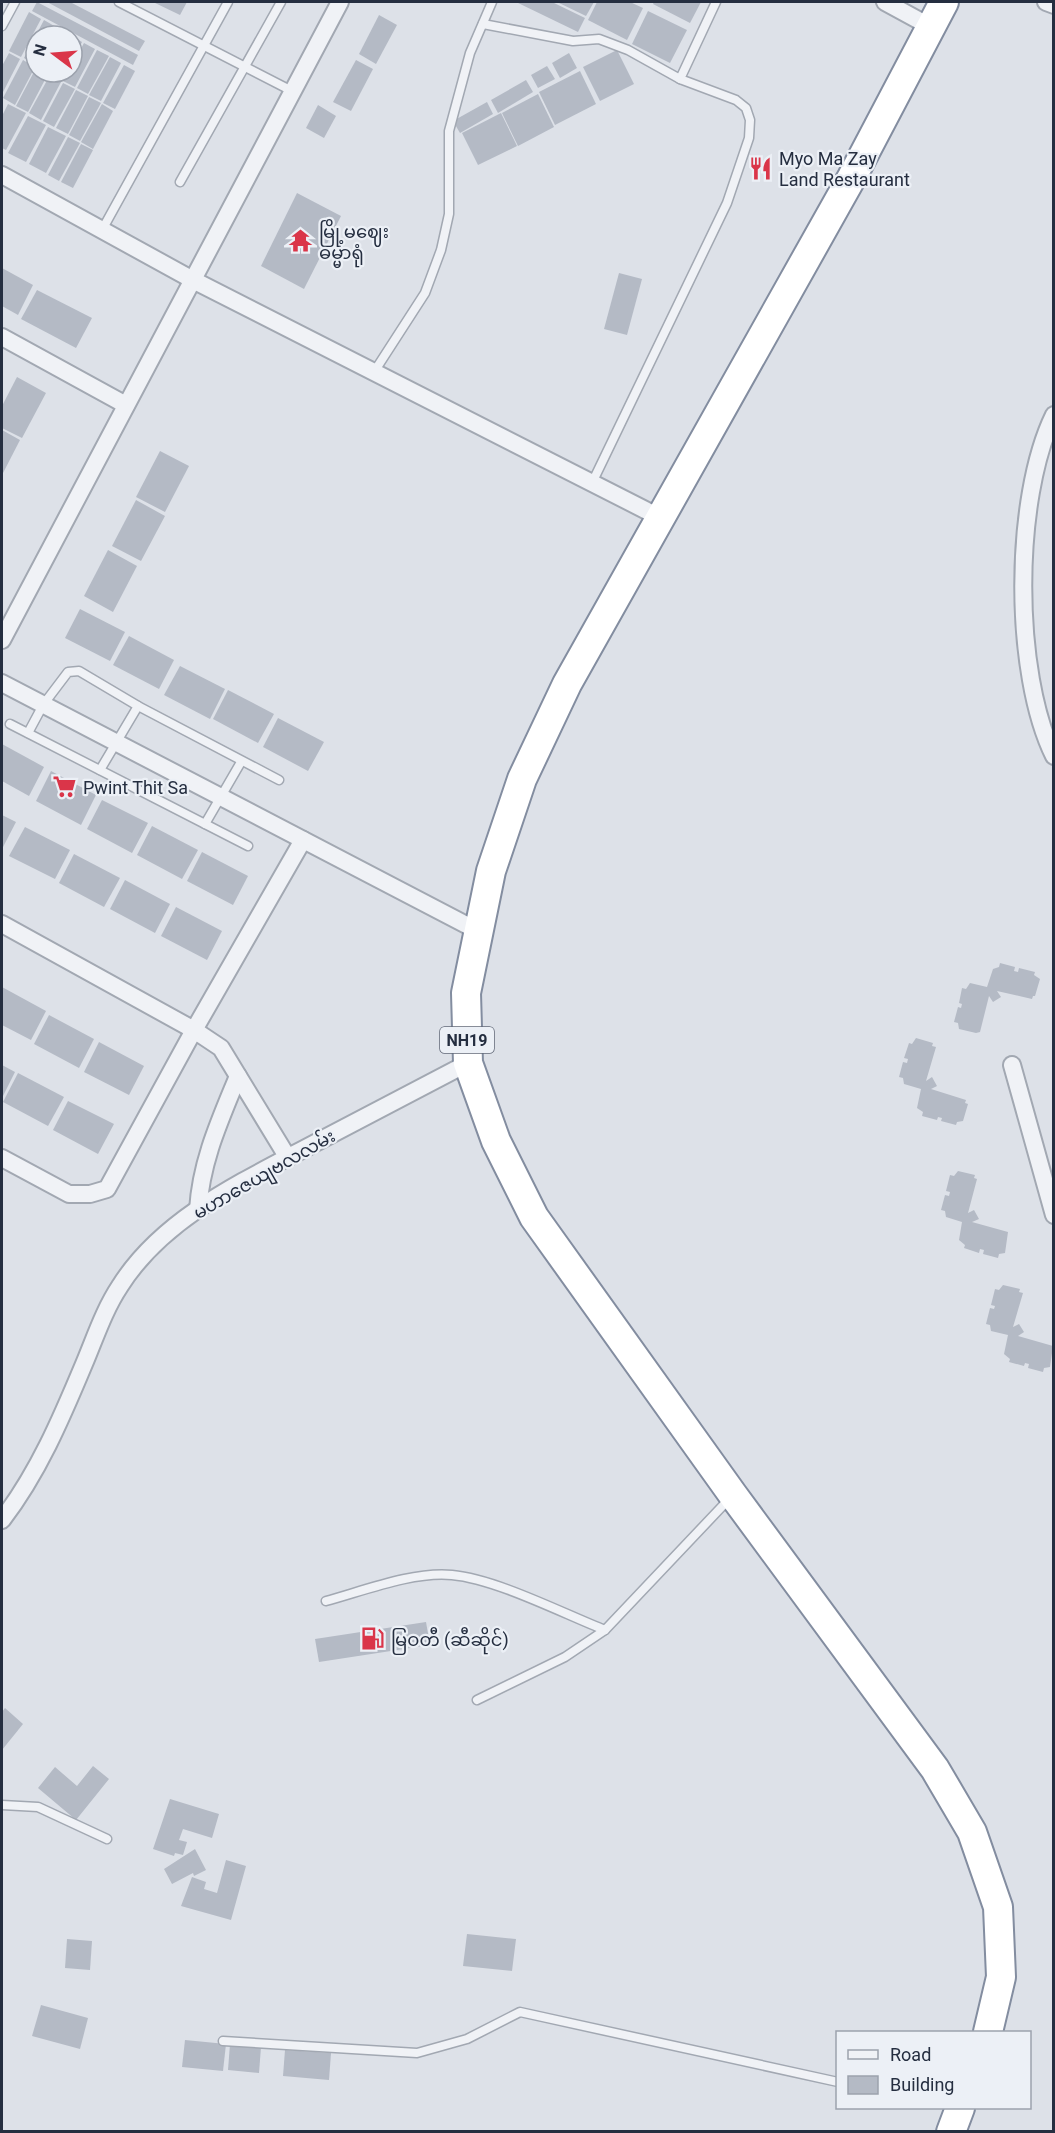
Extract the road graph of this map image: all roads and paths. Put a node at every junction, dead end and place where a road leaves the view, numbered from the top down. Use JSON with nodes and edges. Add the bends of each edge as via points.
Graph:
{"nodes":[{"id":1,"x":15,"y":2,"type":"edge"},
{"id":2,"x":119,"y":2,"type":"edge"},
{"id":3,"x":228,"y":2,"type":"edge"},
{"id":4,"x":281,"y":2,"type":"edge"},
{"id":5,"x":340,"y":2,"type":"edge"},
{"id":6,"x":492,"y":2,"type":"edge"},
{"id":7,"x":716,"y":2,"type":"edge"},
{"id":8,"x":885,"y":2,"type":"edge"},
{"id":9,"x":944,"y":2,"type":"edge"},
{"id":10,"x":1046,"y":2,"type":"edge"},
{"id":11,"x":1053,"y":5,"type":"edge"},
{"id":12,"x":483,"y":24,"type":"junction"},
{"id":13,"x":2,"y":26,"type":"edge"},
{"id":14,"x":932,"y":27,"type":"junction"},
{"id":15,"x":203,"y":45,"type":"junction"},
{"id":16,"x":245,"y":67,"type":"junction"},
{"id":17,"x":680,"y":79,"type":"junction"},
{"id":18,"x":292,"y":91,"type":"junction"},
{"id":19,"x":2,"y":175,"type":"edge"},
{"id":20,"x":180,"y":182,"type":"dead end"},
{"id":21,"x":102,"y":230,"type":"junction"},
{"id":22,"x":193,"y":280,"type":"junction"},
{"id":23,"x":2,"y":337,"type":"edge"},
{"id":24,"x":374,"y":372,"type":"junction"},
{"id":25,"x":126,"y":405,"type":"junction"},
{"id":26,"x":1053,"y":415,"type":"edge"},
{"id":27,"x":592,"y":483,"type":"junction"},
{"id":28,"x":661,"y":518,"type":"junction"},
{"id":29,"x":2,"y":640,"type":"edge"},
{"id":30,"x":2,"y":683,"type":"edge"},
{"id":31,"x":43,"y":705,"type":"junction"},
{"id":32,"x":138,"y":706,"type":"junction"},
{"id":33,"x":10,"y":724,"type":"dead end"},
{"id":34,"x":28,"y":733,"type":"junction"},
{"id":35,"x":116,"y":742,"type":"junction"},
{"id":36,"x":1053,"y":756,"type":"edge"},
{"id":37,"x":241,"y":762,"type":"junction"},
{"id":38,"x":100,"y":770,"type":"junction"},
{"id":39,"x":279,"y":780,"type":"dead end"},
{"id":40,"x":222,"y":798,"type":"junction"},
{"id":41,"x":205,"y":824,"type":"junction"},
{"id":42,"x":303,"y":840,"type":"junction"},
{"id":43,"x":248,"y":846,"type":"dead end"},
{"id":44,"x":2,"y":924,"type":"edge"},
{"id":45,"x":478,"y":931,"type":"junction"},
{"id":46,"x":194,"y":1030,"type":"junction"},
{"id":47,"x":468,"y":1063,"type":"junction"},
{"id":48,"x":1012,"y":1065,"type":"dead end"},
{"id":49,"x":238,"y":1076,"type":"junction"},
{"id":50,"x":2,"y":1158,"type":"edge"},
{"id":51,"x":288,"y":1158,"type":"junction"},
{"id":52,"x":198,"y":1210,"type":"junction"},
{"id":53,"x":1053,"y":1215,"type":"edge"},
{"id":54,"x":733,"y":1495,"type":"junction"},
{"id":55,"x":2,"y":1520,"type":"edge"},
{"id":56,"x":326,"y":1601,"type":"dead end"},
{"id":57,"x":604,"y":1630,"type":"junction"},
{"id":58,"x":477,"y":1700,"type":"dead end"},
{"id":59,"x":2,"y":1805,"type":"edge"},
{"id":60,"x":107,"y":1839,"type":"dead end"},
{"id":61,"x":988,"y":2031,"type":"edge"},
{"id":62,"x":223,"y":2041,"type":"dead end"},
{"id":63,"x":836,"y":2082,"type":"edge"}],
"edges":[{"from":1,"to":13,"type":"lane"},
{"from":2,"to":15,"type":"lane"},
{"from":3,"to":15,"type":"lane"},
{"from":4,"to":16,"type":"lane"},
{"from":5,"to":18,"type":"street"},
{"from":6,"to":12,"type":"lane"},
{"from":7,"to":17,"type":"lane"},
{"from":8,"to":14,"type":"street"},
{"from":9,"to":14,"type":"highway","number":"NH19"},
{"from":10,"to":11,"type":"street"},
{"from":12,"to":17,"type":"lane","via":[[573,41],[599,39]]},
{"from":12,"to":24,"type":"lane","via":[[449,131],[449,214],[441,250],[425,292]]},
{"from":14,"to":28,"type":"highway","number":"NH19"},
{"from":15,"to":16,"type":"lane"},
{"from":15,"to":21,"type":"lane"},
{"from":16,"to":18,"type":"lane"},
{"from":16,"to":20,"type":"lane"},
{"from":17,"to":27,"type":"lane","via":[[736,100],[746,108],[749,138],[728,203]]},
{"from":18,"to":22,"type":"street"},
{"from":19,"to":21,"type":"street"},
{"from":21,"to":22,"type":"street"},
{"from":22,"to":24,"type":"street"},
{"from":22,"to":25,"type":"street"},
{"from":23,"to":25,"type":"street"},
{"from":24,"to":27,"type":"street"},
{"from":25,"to":29,"type":"street"},
{"from":26,"to":36,"type":"street","via":[[1043,436],[1026,525],[1024,616],[1029,678]]},
{"from":27,"to":28,"type":"street"},
{"from":28,"to":45,"type":"highway","number":"NH19","via":[[567,684],[522,779],[491,871]]},
{"from":30,"to":31,"type":"street"},
{"from":31,"to":32,"type":"lane","via":[[68,672],[79,671]]},
{"from":31,"to":34,"type":"lane"},
{"from":31,"to":35,"type":"street"},
{"from":32,"to":35,"type":"lane"},
{"from":32,"to":37,"type":"lane"},
{"from":33,"to":34,"type":"lane"},
{"from":34,"to":38,"type":"lane"},
{"from":35,"to":38,"type":"lane"},
{"from":35,"to":40,"type":"street"},
{"from":37,"to":39,"type":"lane"},
{"from":37,"to":40,"type":"lane"},
{"from":38,"to":41,"type":"lane"},
{"from":40,"to":41,"type":"lane"},
{"from":40,"to":42,"type":"street"},
{"from":41,"to":43,"type":"lane"},
{"from":42,"to":45,"type":"street"},
{"from":42,"to":46,"type":"street"},
{"from":44,"to":46,"type":"street"},
{"from":45,"to":47,"type":"highway","number":"NH19","via":[[466,993]]},
{"from":46,"to":49,"type":"street","via":[[220,1048]]},
{"from":46,"to":50,"type":"street","via":[[107,1189],[69,1194]]},
{"from":47,"to":51,"type":"street","name":"မဟာဇေယျဗလလမ်း"},
{"from":47,"to":54,"type":"highway","number":"NH19","via":[[496,1141],[534,1217]]},
{"from":48,"to":53,"type":"street"},
{"from":49,"to":51,"type":"street"},
{"from":49,"to":52,"type":"street","via":[[208,1147]]},
{"from":51,"to":52,"type":"street","name":"မဟာဇေယျဗလလမ်း"},
{"from":52,"to":55,"type":"street","name":"မဟာဇေယျဗလလမ်း","via":[[150,1247],[120,1285],[58,1426],[22,1493]]},
{"from":54,"to":57,"type":"lane"},
{"from":54,"to":61,"type":"highway","number":"NH19","via":[[935,1769],[972,1832],[998,1907],[1002,1977]]},
{"from":56,"to":57,"type":"lane","via":[[420,1576],[452,1575],[488,1583]]},
{"from":57,"to":58,"type":"lane","via":[[565,1656]]},
{"from":59,"to":60,"type":"lane","via":[[38,1807]]},
{"from":62,"to":63,"type":"lane","via":[[417,2053],[467,2038],[520,2012]]}]}
